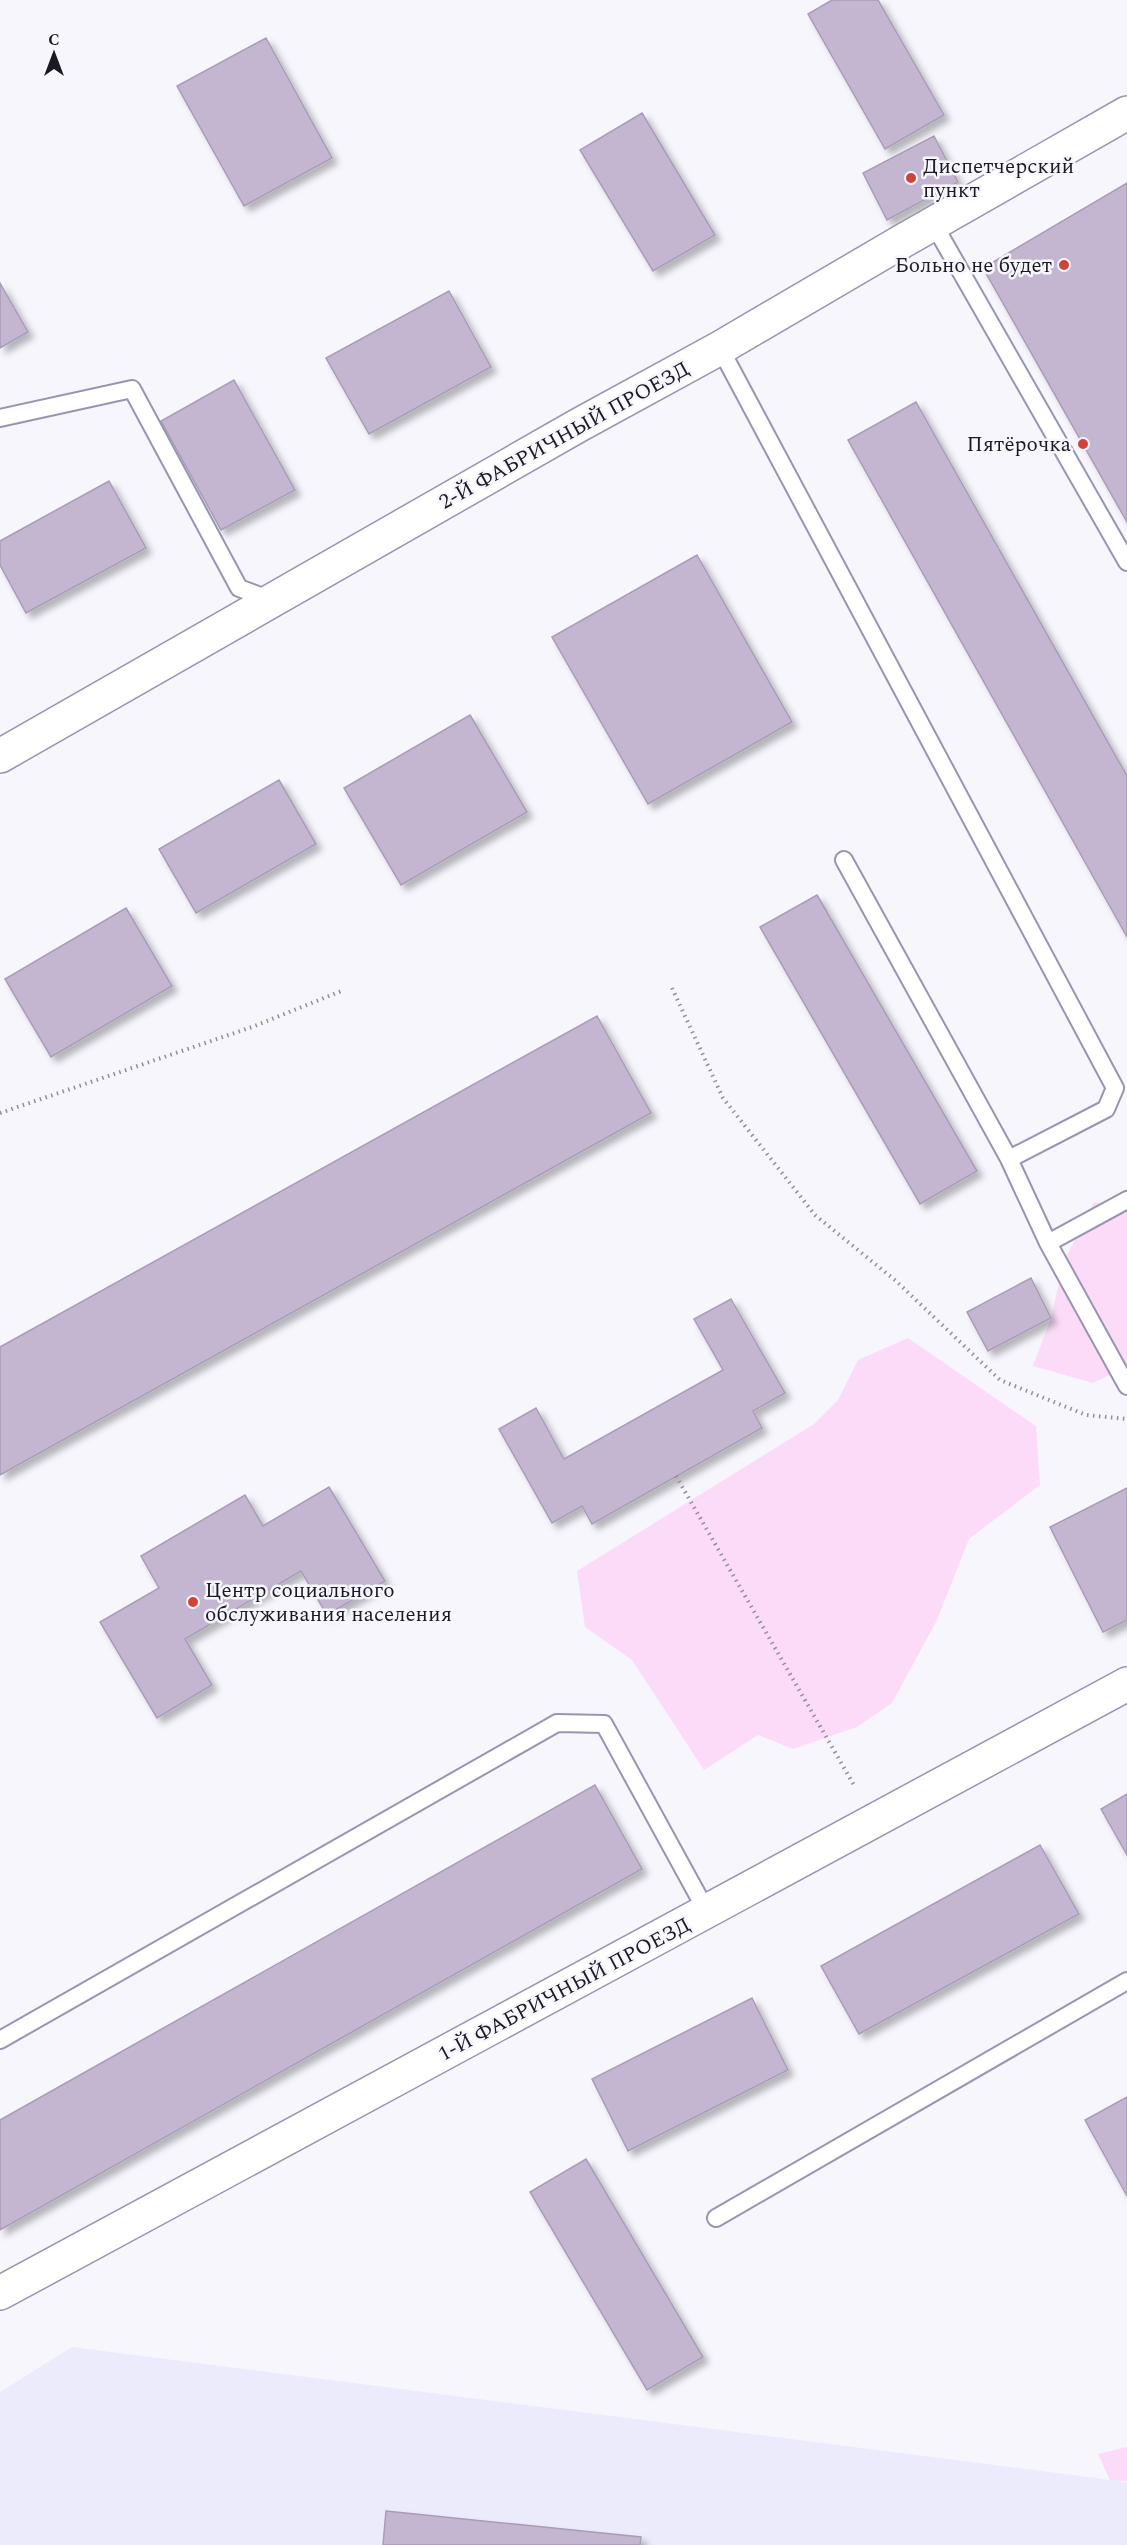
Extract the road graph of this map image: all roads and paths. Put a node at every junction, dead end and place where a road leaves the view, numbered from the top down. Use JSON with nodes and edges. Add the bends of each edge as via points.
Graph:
{"nodes":[{"id":1,"x":1127,"y":113,"type":"edge"},
{"id":2,"x":933,"y":223,"type":"junction"},
{"id":3,"x":720,"y":348,"type":"junction"},
{"id":4,"x":0,"y":418,"type":"edge"},
{"id":5,"x":1127,"y":562,"type":"edge"},
{"id":6,"x":272,"y":600,"type":"junction"},
{"id":7,"x":0,"y":756,"type":"edge"},
{"id":8,"x":844,"y":860,"type":"dead end"},
{"id":9,"x":672,"y":988,"type":"dead end"},
{"id":10,"x":344,"y":990,"type":"dead end"},
{"id":11,"x":0,"y":1113,"type":"edge"},
{"id":12,"x":1009,"y":1159,"type":"junction"},
{"id":13,"x":1127,"y":1200,"type":"edge"},
{"id":14,"x":1048,"y":1243,"type":"junction"},
{"id":15,"x":1127,"y":1386,"type":"edge"},
{"id":16,"x":1127,"y":1419,"type":"edge"},
{"id":17,"x":676,"y":1476,"type":"dead end"},
{"id":18,"x":1127,"y":1684,"type":"edge"},
{"id":19,"x":875,"y":1821,"type":"junction"},
{"id":20,"x":706,"y":1912,"type":"junction"},
{"id":21,"x":1127,"y":1982,"type":"edge"},
{"id":22,"x":0,"y":2040,"type":"edge"},
{"id":23,"x":716,"y":2218,"type":"dead end"},
{"id":24,"x":0,"y":2293,"type":"edge"}],
"edges":[{"from":1,"to":2,"type":"street","name":"2-Й ФАБРИЧНЫЙ ПРОЕЗД"},
{"from":2,"to":3,"type":"street","name":"2-Й ФАБРИЧНЫЙ ПРОЕЗД"},
{"from":2,"to":5,"type":"lane"},
{"from":3,"to":6,"type":"street","name":"2-Й ФАБРИЧНЫЙ ПРОЕЗД"},
{"from":3,"to":12,"type":"lane","via":[[1115,1088],[1107,1108]]},
{"from":4,"to":6,"type":"lane","via":[[132,389],[239,588]]},
{"from":6,"to":7,"type":"street","name":"2-Й ФАБРИЧНЫЙ ПРОЕЗД"},
{"from":8,"to":12,"type":"lane"},
{"from":9,"to":16,"type":"path","via":[[723,1098],[814,1215],[896,1281],[1000,1380],[1086,1415]]},
{"from":10,"to":11,"type":"path","via":[[252,1027]]},
{"from":12,"to":14,"type":"lane"},
{"from":13,"to":14,"type":"lane"},
{"from":14,"to":15,"type":"lane"},
{"from":17,"to":19,"type":"path"},
{"from":18,"to":19,"type":"street","name":"1-Й ФАБРИЧНЫЙ ПРОЕЗД"},
{"from":19,"to":20,"type":"street","name":"1-Й ФАБРИЧНЫЙ ПРОЕЗД"},
{"from":20,"to":22,"type":"lane","via":[[604,1724],[557,1723]]},
{"from":20,"to":24,"type":"street","name":"1-Й ФАБРИЧНЫЙ ПРОЕЗД"},
{"from":21,"to":23,"type":"lane"}]}
